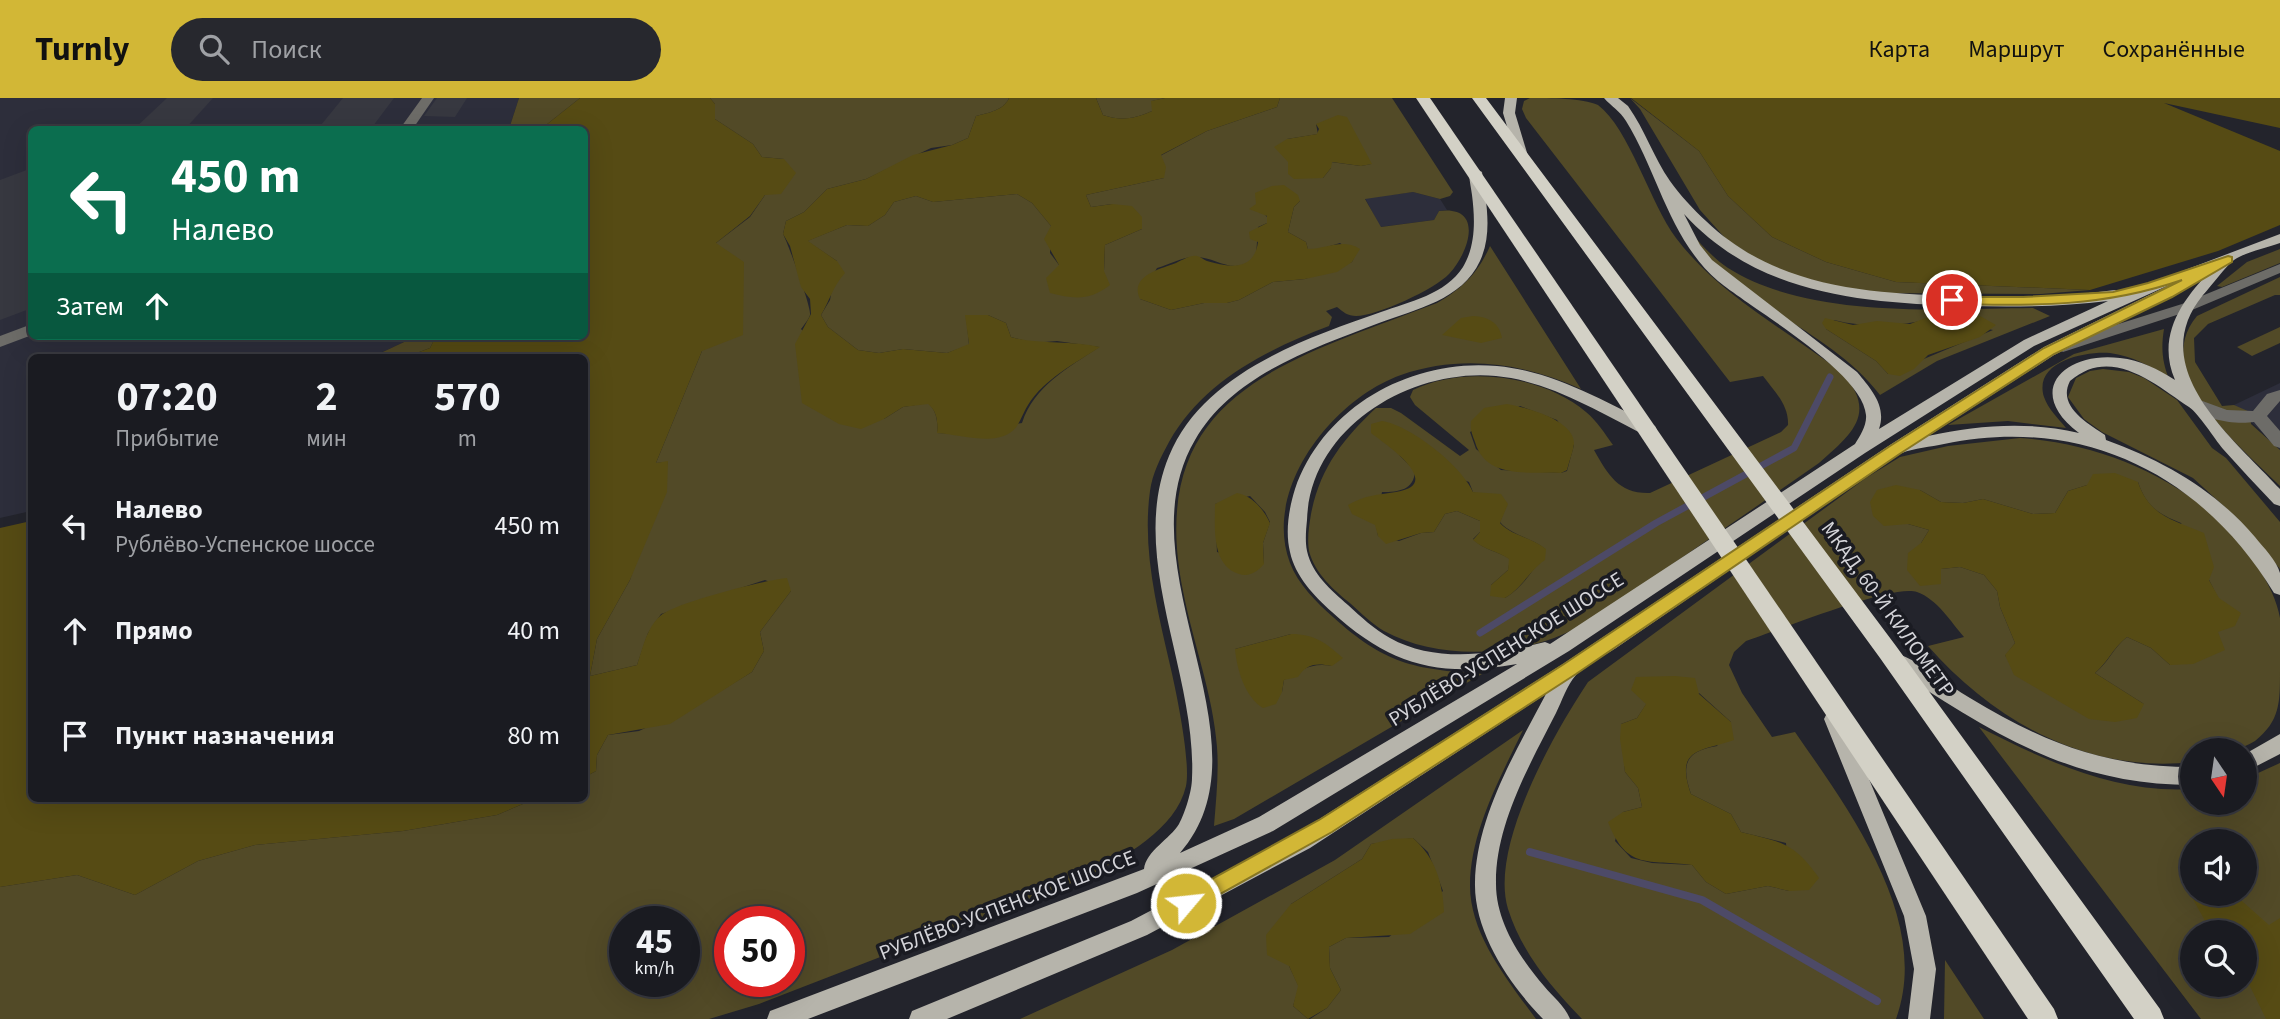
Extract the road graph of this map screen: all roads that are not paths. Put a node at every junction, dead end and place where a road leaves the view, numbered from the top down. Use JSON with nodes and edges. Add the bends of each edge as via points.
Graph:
{"nodes":[{"id":1,"x":428,"y":98,"type":"edge"},
{"id":2,"x":1423,"y":98,"type":"edge"},
{"id":3,"x":1479,"y":98,"type":"edge"},
{"id":4,"x":1511,"y":98,"type":"edge"},
{"id":5,"x":1610,"y":98,"type":"edge"},
{"id":6,"x":408,"y":126,"type":"edge"},
{"id":7,"x":1522,"y":156,"type":"junction"},
{"id":8,"x":1475,"y":172,"type":"junction"},
{"id":9,"x":1664,"y":181,"type":"junction"},
{"id":10,"x":2280,"y":238,"type":"edge"},
{"id":11,"x":2228,"y":260,"type":"junction"},
{"id":12,"x":2280,"y":268,"type":"edge"},
{"id":13,"x":2152,"y":286,"type":"junction"},
{"id":14,"x":2187,"y":307,"type":"junction"},
{"id":15,"x":28,"y":331,"type":"edge"},
{"id":16,"x":0,"y":342,"type":"edge"},
{"id":17,"x":2049,"y":351,"type":"junction"},
{"id":18,"x":2280,"y":395,"type":"edge"},
{"id":19,"x":2197,"y":404,"type":"junction"},
{"id":20,"x":2258,"y":416,"type":"junction"},
{"id":21,"x":2212,"y":424,"type":"junction"},
{"id":22,"x":1651,"y":434,"type":"junction"},
{"id":23,"x":2280,"y":442,"type":"edge"},
{"id":24,"x":1859,"y":449,"type":"junction"},
{"id":25,"x":1896,"y":449,"type":"junction"},
{"id":26,"x":2127,"y":454,"type":"junction"},
{"id":27,"x":2280,"y":500,"type":"edge"},
{"id":28,"x":2280,"y":587,"type":"edge"},
{"id":29,"x":1562,"y":646,"type":"junction"},
{"id":30,"x":1890,"y":655,"type":"junction"},
{"id":31,"x":1570,"y":669,"type":"junction"},
{"id":32,"x":1814,"y":677,"type":"junction"},
{"id":33,"x":2280,"y":742,"type":"edge"},
{"id":34,"x":2258,"y":757,"type":"edge"},
{"id":35,"x":2180,"y":777,"type":"edge"},
{"id":36,"x":1129,"y":886,"type":"junction"},
{"id":37,"x":778,"y":1019,"type":"edge"},
{"id":38,"x":920,"y":1019,"type":"edge"},
{"id":39,"x":1559,"y":1019,"type":"edge"},
{"id":40,"x":1919,"y":1019,"type":"edge"},
{"id":41,"x":2044,"y":1019,"type":"edge"},
{"id":42,"x":2150,"y":1019,"type":"edge"}],
"edges":[{"from":1,"to":6,"type":"lane"},
{"from":2,"to":8,"type":"highway"},
{"from":3,"to":7,"type":"highway","name":"МКАД, 60-Й КИЛОМЕТР"},
{"from":4,"to":7,"type":"main road","via":[[1509,113]]},
{"from":5,"to":9,"type":"main road","via":[[1633,122]]},
{"from":7,"to":30,"type":"highway","name":"МКАД, 60-Й КИЛОМЕТР"},
{"from":8,"to":22,"type":"highway"},
{"from":8,"to":36,"type":"main road","via":[[1482,222],[1479,243],[1465,274],[1430,299],[1280,357],[1252,373],[1208,411],[1178,455],[1165,500],[1164,548],[1197,708],[1205,782],[1189,831],[1171,855]]},
{"from":9,"to":13,"type":"main road","via":[[1713,235],[1765,270],[1818,289],[1904,300],[2023,302],[2113,296]]},
{"from":9,"to":24,"type":"main road","via":[[1686,231],[1707,263],[1748,299],[1829,354],[1862,385],[1874,412]]},
{"from":10,"to":11,"type":"main road","name":"РУБЛЁВО-УСПЕНСКОЕ ШОССЕ"},
{"from":11,"to":13,"type":"main road","name":"РУБЛЁВО-УСПЕНСКОЕ ШОССЕ"},
{"from":11,"to":14,"type":"main road"},
{"from":11,"to":17,"type":"main road","name":"РУБЛЁВО-УСПЕНСКОЕ ШОССЕ"},
{"from":12,"to":14,"type":"lane"},
{"from":13,"to":24,"type":"main road","name":"РУБЛЁВО-УСПЕНСКОЕ ШОССЕ","via":[[2029,343]]},
{"from":14,"to":17,"type":"lane"},
{"from":14,"to":19,"type":"main road","via":[[2175,351],[2178,370]]},
{"from":15,"to":16,"type":"lane"},
{"from":17,"to":25,"type":"main road","name":"РУБЛЁВО-УСПЕНСКОЕ ШОССЕ"},
{"from":18,"to":20,"type":"lane"},
{"from":19,"to":20,"type":"lane","via":[[2223,416]]},
{"from":19,"to":21,"type":"main road"},
{"from":20,"to":23,"type":"lane"},
{"from":21,"to":26,"type":"main road","via":[[2171,385],[2139,368],[2103,362],[2069,373],[2059,397],[2066,411],[2080,426]]},
{"from":21,"to":27,"type":"main road"},
{"from":22,"to":29,"type":"main road","via":[[1550,383],[1502,372],[1463,370],[1408,382],[1363,405],[1312,468],[1297,520],[1301,562],[1325,596],[1363,629],[1387,645],[1437,659],[1509,659]]},
{"from":22,"to":32,"type":"highway"},
{"from":24,"to":29,"type":"main road","name":"РУБЛЁВО-УСПЕНСКОЕ ШОССЕ"},
{"from":25,"to":26,"type":"main road","via":[[1979,432],[2017,430],[2085,439]]},
{"from":25,"to":31,"type":"main road","name":"РУБЛЁВО-УСПЕНСКОЕ ШОССЕ"},
{"from":26,"to":28,"type":"main road","via":[[2185,485],[2233,522],[2254,545]]},
{"from":29,"to":36,"type":"main road","name":"РУБЛЁВО-УСПЕНСКОЕ ШОССЕ","via":[[1266,824]]},
{"from":30,"to":35,"type":"main road","via":[[2010,732],[2047,749],[2132,775]]},
{"from":30,"to":42,"type":"highway","name":"МКАД, 60-Й КИЛОМЕТР"},
{"from":31,"to":38,"type":"main road","name":"РУБЛЁВО-УСПЕНСКОЕ ШОССЕ","via":[[1303,841],[1139,928]]},
{"from":31,"to":39,"type":"main road","via":[[1511,786],[1488,853],[1485,885],[1500,938]]},
{"from":32,"to":40,"type":"main road","via":[[1915,916],[1925,969]]},
{"from":32,"to":41,"type":"highway"},
{"from":33,"to":34,"type":"main road"},
{"from":36,"to":37,"type":"main road","name":"РУБЛЁВО-УСПЕНСКОЕ ШОССЕ"}]}
